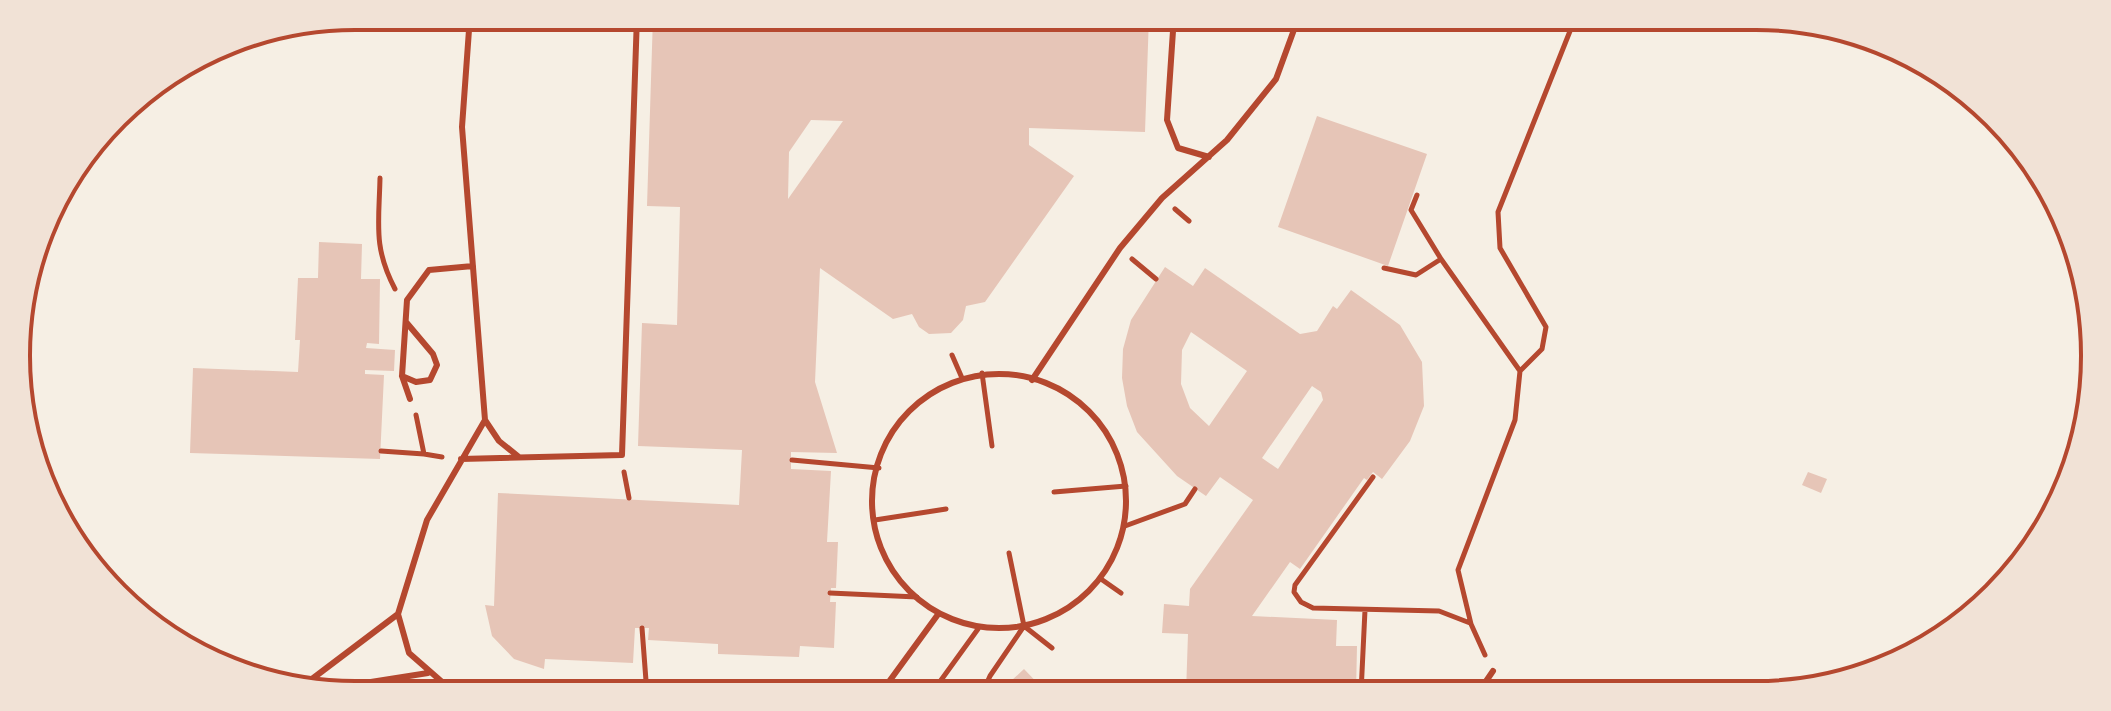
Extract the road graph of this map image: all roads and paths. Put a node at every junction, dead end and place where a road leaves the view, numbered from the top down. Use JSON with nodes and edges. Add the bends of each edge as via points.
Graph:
{"nodes":[{"id":1,"x":469,"y":30,"type":"edge"},
{"id":2,"x":637,"y":30,"type":"edge"},
{"id":3,"x":1173,"y":30,"type":"edge"},
{"id":4,"x":1294,"y":30,"type":"edge"},
{"id":5,"x":1570,"y":30,"type":"edge"},
{"id":6,"x":1209,"y":157,"type":"junction"},
{"id":7,"x":380,"y":178,"type":"dead end"},
{"id":8,"x":1417,"y":195,"type":"dead end"},
{"id":9,"x":1120,"y":248,"type":"junction"},
{"id":10,"x":1441,"y":259,"type":"junction"},
{"id":11,"x":381,"y":263,"type":"dead end"},
{"id":12,"x":473,"y":266,"type":"junction"},
{"id":13,"x":1384,"y":268,"type":"dead end"},
{"id":14,"x":1156,"y":279,"type":"dead end"},
{"id":15,"x":406,"y":322,"type":"junction"},
{"id":16,"x":952,"y":355,"type":"dead end"},
{"id":17,"x":1520,"y":371,"type":"junction"},
{"id":18,"x":982,"y":373,"type":"junction"},
{"id":19,"x":402,"y":376,"type":"junction"},
{"id":20,"x":962,"y":378,"type":"junction"},
{"id":21,"x":1032,"y":380,"type":"junction"},
{"id":22,"x":410,"y":399,"type":"dead end"},
{"id":23,"x":414,"y":407,"type":"dead end"},
{"id":24,"x":485,"y":420,"type":"junction"},
{"id":25,"x":992,"y":446,"type":"dead end"},
{"id":26,"x":381,"y":451,"type":"dead end"},
{"id":27,"x":519,"y":457,"type":"junction"},
{"id":28,"x":461,"y":459,"type":"junction"},
{"id":29,"x":792,"y":460,"type":"dead end"},
{"id":30,"x":879,"y":468,"type":"junction"},
{"id":31,"x":1373,"y":477,"type":"dead end"},
{"id":32,"x":1126,"y":486,"type":"junction"},
{"id":33,"x":1195,"y":489,"type":"dead end"},
{"id":34,"x":1054,"y":492,"type":"dead end"},
{"id":35,"x":946,"y":509,"type":"dead end"},
{"id":36,"x":875,"y":520,"type":"junction"},
{"id":37,"x":1125,"y":526,"type":"junction"},
{"id":38,"x":1009,"y":553,"type":"dead end"},
{"id":39,"x":1101,"y":579,"type":"junction"},
{"id":40,"x":830,"y":593,"type":"dead end"},
{"id":41,"x":1121,"y":593,"type":"dead end"},
{"id":42,"x":917,"y":597,"type":"junction"},
{"id":43,"x":1365,"y":610,"type":"junction"},
{"id":44,"x":939,"y":613,"type":"junction"},
{"id":45,"x":398,"y":614,"type":"junction"},
{"id":46,"x":1471,"y":624,"type":"junction"},
{"id":47,"x":1024,"y":626,"type":"junction"},
{"id":48,"x":642,"y":628,"type":"dead end"},
{"id":49,"x":978,"y":629,"type":"junction"},
{"id":50,"x":1052,"y":648,"type":"dead end"},
{"id":51,"x":1493,"y":671,"type":"joint"},
{"id":52,"x":428,"y":673,"type":"junction"},
{"id":53,"x":313,"y":678,"type":"edge"},
{"id":54,"x":377,"y":681,"type":"edge"},
{"id":55,"x":439,"y":681,"type":"edge"},
{"id":56,"x":646,"y":681,"type":"edge"},
{"id":57,"x":889,"y":681,"type":"edge"},
{"id":58,"x":940,"y":681,"type":"edge"},
{"id":59,"x":988,"y":681,"type":"edge"},
{"id":60,"x":1362,"y":681,"type":"edge"},
{"id":61,"x":1486,"y":681,"type":"edge"}],
"edges":[{"from":1,"to":12,"type":"lane","via":[[462,127]]},
{"from":2,"to":27,"type":"lane","via":[[622,455]]},
{"from":3,"to":6,"type":"lane","via":[[1167,120],[1178,148]]},
{"from":4,"to":6,"type":"lane","via":[[1276,79]]},
{"from":5,"to":17,"type":"path","via":[[1498,212],[1500,248],[1546,327],[1542,349]]},
{"from":6,"to":9,"type":"lane","via":[[1162,198]]},
{"from":7,"to":11,"type":"path"},
{"from":8,"to":10,"type":"path","via":[[1411,210]]},
{"from":9,"to":14,"type":"path"},
{"from":9,"to":21,"type":"lane"},
{"from":10,"to":13,"type":"path","via":[[1416,275]]},
{"from":10,"to":17,"type":"path"},
{"from":12,"to":15,"type":"lane","via":[[429,270],[407,300]]},
{"from":12,"to":24,"type":"lane"},
{"from":15,"to":19,"type":"lane"},
{"from":15,"to":19,"type":"lane","via":[[437,365],[430,380]]},
{"from":16,"to":20,"type":"path"},
{"from":17,"to":46,"type":"path","via":[[1515,420],[1458,570]]},
{"from":18,"to":20,"type":"lane"},
{"from":18,"to":21,"type":"lane"},
{"from":18,"to":25,"type":"path"},
{"from":19,"to":22,"type":"lane"},
{"from":20,"to":30,"type":"lane","via":[[918,402],[882,449]]},
{"from":21,"to":32,"type":"lane","via":[[1044,381],[1085,406],[1109,434]]},
{"from":23,"to":26,"type":"path","via":[[424,452]]},
{"from":24,"to":27,"type":"lane"},
{"from":24,"to":28,"type":"lane"},
{"from":27,"to":28,"type":"lane"},
{"from":28,"to":45,"type":"lane","via":[[427,520]]},
{"from":29,"to":30,"type":"path"},
{"from":30,"to":36,"type":"lane","via":[[871,505]]},
{"from":31,"to":43,"type":"path","via":[[1294,592],[1313,608]]},
{"from":32,"to":34,"type":"path"},
{"from":32,"to":37,"type":"lane"},
{"from":33,"to":37,"type":"path","via":[[1185,504]]},
{"from":35,"to":36,"type":"path"},
{"from":36,"to":42,"type":"lane","via":[[882,553]]},
{"from":37,"to":39,"type":"lane"},
{"from":38,"to":47,"type":"path"},
{"from":39,"to":41,"type":"path"},
{"from":39,"to":47,"type":"lane","via":[[1068,609]]},
{"from":40,"to":42,"type":"path"},
{"from":42,"to":44,"type":"lane"},
{"from":43,"to":46,"type":"path","via":[[1439,611]]},
{"from":43,"to":60,"type":"path"},
{"from":44,"to":49,"type":"lane"},
{"from":44,"to":57,"type":"lane"},
{"from":45,"to":52,"type":"lane","via":[[409,653]]},
{"from":45,"to":53,"type":"lane"},
{"from":46,"to":51,"type":"path"},
{"from":47,"to":49,"type":"lane"},
{"from":47,"to":50,"type":"path"},
{"from":47,"to":59,"type":"path"},
{"from":48,"to":56,"type":"path"},
{"from":49,"to":58,"type":"path"},
{"from":51,"to":61,"type":"lane"},
{"from":52,"to":54,"type":"lane"},
{"from":52,"to":55,"type":"lane"}]}
